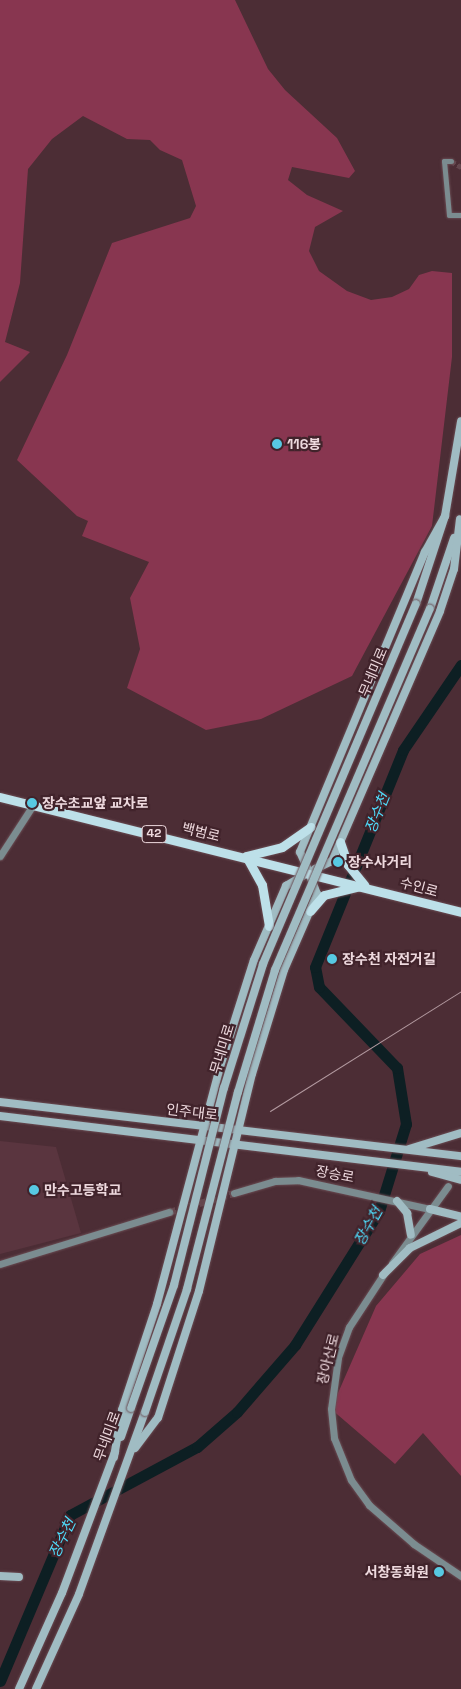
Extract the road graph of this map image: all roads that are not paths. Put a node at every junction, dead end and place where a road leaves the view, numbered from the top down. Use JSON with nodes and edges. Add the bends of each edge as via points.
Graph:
{"nodes":[{"id":1,"x":451,"y":161,"type":"dead end"},
{"id":2,"x":461,"y":216,"type":"edge"},
{"id":3,"x":461,"y":421,"type":"edge"},
{"id":4,"x":445,"y":516,"type":"junction"},
{"id":5,"x":460,"y":516,"type":"edge"},
{"id":6,"x":0,"y":797,"type":"edge"},
{"id":7,"x":33,"y":805,"type":"junction"},
{"id":8,"x":311,"y":827,"type":"junction"},
{"id":9,"x":340,"y":842,"type":"junction"},
{"id":10,"x":0,"y":856,"type":"edge"},
{"id":11,"x":246,"y":856,"type":"junction"},
{"id":12,"x":309,"y":872,"type":"junction"},
{"id":13,"x":367,"y":887,"type":"junction"},
{"id":14,"x":461,"y":906,"type":"edge"},
{"id":15,"x":310,"y":910,"type":"junction"},
{"id":16,"x":461,"y":912,"type":"edge"},
{"id":17,"x":269,"y":926,"type":"junction"},
{"id":18,"x":0,"y":1102,"type":"edge"},
{"id":19,"x":0,"y":1116,"type":"edge"},
{"id":20,"x":205,"y":1125,"type":"junction"},
{"id":21,"x":238,"y":1130,"type":"junction"},
{"id":22,"x":461,"y":1133,"type":"edge"},
{"id":23,"x":203,"y":1137,"type":"junction"},
{"id":24,"x":236,"y":1142,"type":"junction"},
{"id":25,"x":407,"y":1150,"type":"junction"},
{"id":26,"x":461,"y":1156,"type":"edge"},
{"id":27,"x":404,"y":1165,"type":"junction"},
{"id":28,"x":461,"y":1172,"type":"edge"},
{"id":29,"x":461,"y":1180,"type":"edge"},
{"id":30,"x":448,"y":1186,"type":"dead end"},
{"id":31,"x":234,"y":1193,"type":"tunnel mouth"},
{"id":32,"x":394,"y":1200,"type":"junction"},
{"id":33,"x":430,"y":1209,"type":"junction"},
{"id":34,"x":169,"y":1212,"type":"tunnel mouth"},
{"id":35,"x":461,"y":1217,"type":"edge"},
{"id":36,"x":461,"y":1223,"type":"edge"},
{"id":37,"x":411,"y":1235,"type":"junction"},
{"id":38,"x":0,"y":1264,"type":"edge"},
{"id":39,"x":384,"y":1275,"type":"junction"},
{"id":40,"x":135,"y":1448,"type":"junction"},
{"id":41,"x":114,"y":1457,"type":"junction"},
{"id":42,"x":0,"y":1576,"type":"edge"},
{"id":43,"x":461,"y":1576,"type":"edge"},
{"id":44,"x":18,"y":1577,"type":"dead end"},
{"id":45,"x":19,"y":1689,"type":"edge"},
{"id":46,"x":36,"y":1689,"type":"edge"}],
"edges":[{"from":1,"to":2,"type":"street","via":[[444,161],[450,215]]},
{"from":3,"to":4,"type":"main road","name":"무네미로"},
{"from":4,"to":8,"type":"main road","via":[[425,552]]},
{"from":4,"to":41,"type":"main road","name":"무네미로","bridge":true,"via":[[416,604],[262,964],[226,1080],[174,1285]]},
{"from":5,"to":9,"type":"main road","via":[[454,569],[440,611]]},
{"from":5,"to":40,"type":"main road","name":"무네미로","bridge":true,"via":[[430,609],[275,970],[247,1058],[187,1289]]},
{"from":6,"to":7,"type":"main road","name":"백범로","number":"42"},
{"from":7,"to":10,"type":"street"},
{"from":7,"to":11,"type":"main road","name":"백범로","number":"42"},
{"from":8,"to":11,"type":"main road","via":[[282,847]]},
{"from":8,"to":12,"type":"main road","via":[[300,852]]},
{"from":9,"to":12,"type":"main road","via":[[332,861]]},
{"from":9,"to":13,"type":"main road","via":[[342,853]]},
{"from":11,"to":12,"type":"main road","name":"백범로","number":"42"},
{"from":11,"to":17,"type":"main road","via":[[262,885]]},
{"from":12,"to":13,"type":"main road","name":"수인로","number":"42"},
{"from":12,"to":15,"type":"main road","via":[[317,894]]},
{"from":12,"to":17,"type":"main road","via":[[286,886]]},
{"from":13,"to":14,"type":"main road","name":"수인로","number":"42"},
{"from":13,"to":15,"type":"main road","via":[[324,895]]},
{"from":13,"to":16,"type":"main road","name":"수인로","number":"42"},
{"from":15,"to":21,"type":"main road","via":[[270,1013]]},
{"from":17,"to":20,"type":"main road","via":[[238,1007]]},
{"from":18,"to":20,"type":"main road","name":"인주대로"},
{"from":19,"to":23,"type":"main road","name":"인주대로"},
{"from":20,"to":21,"type":"main road","name":"인주대로"},
{"from":20,"to":23,"type":"main road"},
{"from":21,"to":24,"type":"main road"},
{"from":21,"to":25,"type":"main road","name":"인주대로"},
{"from":22,"to":25,"type":"main road"},
{"from":23,"to":24,"type":"main road","name":"인주대로"},
{"from":23,"to":41,"type":"main road","via":[[157,1304],[122,1410]]},
{"from":24,"to":27,"type":"main road","name":"인주대로"},
{"from":24,"to":40,"type":"main road","via":[[199,1291],[161,1409]]},
{"from":25,"to":26,"type":"main road"},
{"from":27,"to":28,"type":"main road"},
{"from":27,"to":29,"type":"main road"},
{"from":30,"to":33,"type":"street","name":"장아산로"},
{"from":31,"to":32,"type":"street","name":"장승로","via":[[276,1181],[298,1180]]},
{"from":32,"to":33,"type":"street","name":"장승로"},
{"from":32,"to":37,"type":"main road","via":[[407,1213]]},
{"from":33,"to":35,"type":"main road"},
{"from":33,"to":37,"type":"street","name":"장아산로"},
{"from":34,"to":38,"type":"street"},
{"from":36,"to":39,"type":"main road","via":[[410,1248]]},
{"from":37,"to":39,"type":"street","name":"장아산로"},
{"from":39,"to":43,"type":"street","name":"장아산로","via":[[349,1327],[338,1358],[331,1409],[334,1438],[351,1480],[369,1505],[414,1544]]},
{"from":40,"to":46,"type":"main road","name":"무네미로"},
{"from":41,"to":45,"type":"main road","name":"무네미로"},
{"from":42,"to":44,"type":"main road"}]}
